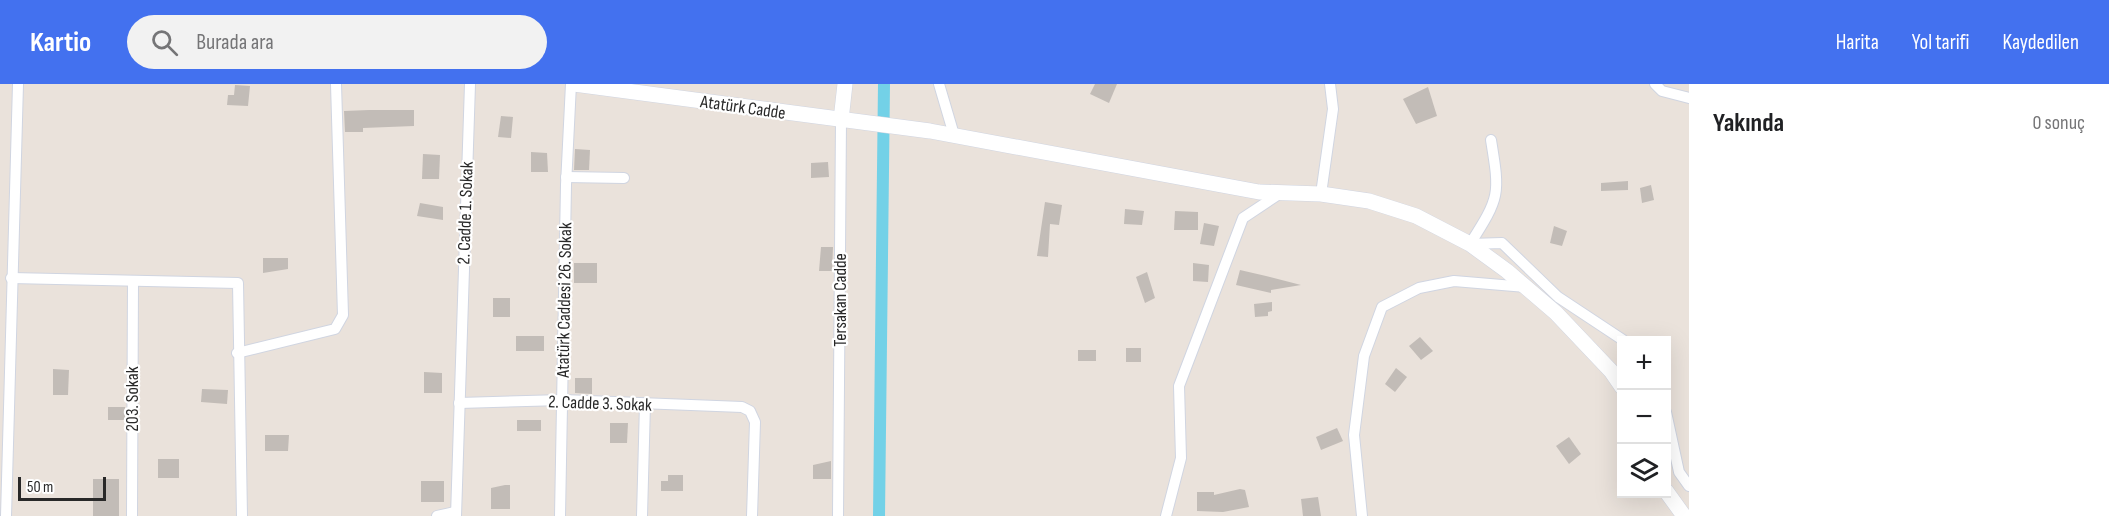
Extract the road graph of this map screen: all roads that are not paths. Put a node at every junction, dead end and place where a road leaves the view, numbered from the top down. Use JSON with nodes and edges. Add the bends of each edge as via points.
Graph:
{"nodes":[{"id":1,"x":18,"y":84,"type":"edge"},
{"id":2,"x":336,"y":84,"type":"edge"},
{"id":3,"x":470,"y":84,"type":"edge"},
{"id":4,"x":572,"y":84,"type":"edge"},
{"id":5,"x":844,"y":84,"type":"edge"},
{"id":6,"x":939,"y":84,"type":"edge"},
{"id":7,"x":1329,"y":84,"type":"edge"},
{"id":8,"x":1655,"y":84,"type":"edge"},
{"id":9,"x":1689,"y":98,"type":"edge"},
{"id":10,"x":841,"y":120,"type":"junction"},
{"id":11,"x":954,"y":135,"type":"junction"},
{"id":12,"x":1491,"y":140,"type":"dead end"},
{"id":13,"x":566,"y":177,"type":"junction"},
{"id":14,"x":624,"y":178,"type":"dead end"},
{"id":15,"x":1282,"y":192,"type":"junction"},
{"id":16,"x":1321,"y":194,"type":"junction"},
{"id":17,"x":12,"y":231,"type":"junction"},
{"id":18,"x":0,"y":232,"type":"edge"},
{"id":19,"x":1470,"y":244,"type":"junction"},
{"id":20,"x":11,"y":278,"type":"junction"},
{"id":21,"x":133,"y":281,"type":"junction"},
{"id":22,"x":1526,"y":287,"type":"junction"},
{"id":23,"x":1617,"y":336,"type":"edge"},
{"id":24,"x":237,"y":353,"type":"junction"},
{"id":25,"x":1617,"y":380,"type":"edge"},
{"id":26,"x":563,"y":400,"type":"junction"},
{"id":27,"x":459,"y":403,"type":"junction"},
{"id":28,"x":645,"y":404,"type":"junction"},
{"id":29,"x":1671,"y":435,"type":"edge"},
{"id":30,"x":1689,"y":486,"type":"edge"},
{"id":31,"x":3,"y":497,"type":"edge"},
{"id":32,"x":1671,"y":498,"type":"edge"},
{"id":33,"x":456,"y":514,"type":"edge"},
{"id":34,"x":6,"y":516,"type":"edge"},
{"id":35,"x":132,"y":516,"type":"edge"},
{"id":36,"x":242,"y":516,"type":"edge"},
{"id":37,"x":437,"y":516,"type":"edge"},
{"id":38,"x":560,"y":516,"type":"edge"},
{"id":39,"x":642,"y":516,"type":"edge"},
{"id":40,"x":752,"y":516,"type":"edge"},
{"id":41,"x":838,"y":516,"type":"edge"},
{"id":42,"x":1166,"y":516,"type":"edge"},
{"id":43,"x":1362,"y":516,"type":"edge"},
{"id":44,"x":1684,"y":516,"type":"edge"}],
"edges":[{"from":1,"to":17,"type":"street"},
{"from":2,"to":24,"type":"street","via":[[342,315],[335,329]]},
{"from":3,"to":27,"type":"street","name":"2. Cadde 1. Sokak"},
{"from":4,"to":10,"type":"main road","name":"Atatürk Cadde"},
{"from":4,"to":13,"type":"street","name":"Atatürk Caddesi 26. Sokak"},
{"from":5,"to":10,"type":"main road","name":"Tersakan Cadde"},
{"from":6,"to":11,"type":"street"},
{"from":7,"to":16,"type":"street","via":[[1333,109]]},
{"from":8,"to":9,"type":"street","via":[[1662,91]]},
{"from":10,"to":11,"type":"main road","name":"Atatürk Cadde"},
{"from":10,"to":41,"type":"street","name":"Tersakan Cadde"},
{"from":11,"to":15,"type":"main road","name":"Atatürk Cadde","via":[[1260,192]]},
{"from":12,"to":19,"type":"street","via":[[1498,183],[1493,208]]},
{"from":13,"to":14,"type":"street"},
{"from":13,"to":26,"type":"street","name":"Atatürk Caddesi 26. Sokak"},
{"from":15,"to":16,"type":"main road","name":"Atatürk Cadde"},
{"from":15,"to":42,"type":"street","via":[[1243,218],[1179,386],[1180,458]]},
{"from":16,"to":19,"type":"main road","name":"Atatürk Cadde","via":[[1369,201],[1416,216]]},
{"from":17,"to":18,"type":"street"},
{"from":17,"to":20,"type":"street"},
{"from":19,"to":22,"type":"main road","name":"Atatürk Cadde"},
{"from":19,"to":23,"type":"street","via":[[1502,243],[1558,297]]},
{"from":20,"to":21,"type":"street"},
{"from":20,"to":31,"type":"street"},
{"from":21,"to":24,"type":"street","via":[[238,283]]},
{"from":21,"to":35,"type":"street","name":"203. Sokak"},
{"from":22,"to":25,"type":"main road","name":"Atatürk Cadde"},
{"from":22,"to":43,"type":"street","via":[[1454,281],[1419,288],[1382,307],[1364,356],[1354,435]]},
{"from":24,"to":36,"type":"street"},
{"from":26,"to":27,"type":"street","name":"2. Cadde 3. Sokak"},
{"from":26,"to":28,"type":"street","name":"2. Cadde 3. Sokak"},
{"from":26,"to":38,"type":"street","name":"Atatürk Caddesi 26. Sokak"},
{"from":27,"to":33,"type":"street","name":"2. Cadde 1. Sokak"},
{"from":28,"to":39,"type":"street"},
{"from":28,"to":40,"type":"street","name":"2. Cadde 3. Sokak","via":[[741,407],[750,411],[755,422]]},
{"from":29,"to":30,"type":"street","via":[[1679,471]]},
{"from":31,"to":34,"type":"street"},
{"from":32,"to":44,"type":"main road"},
{"from":33,"to":37,"type":"street"}]}
